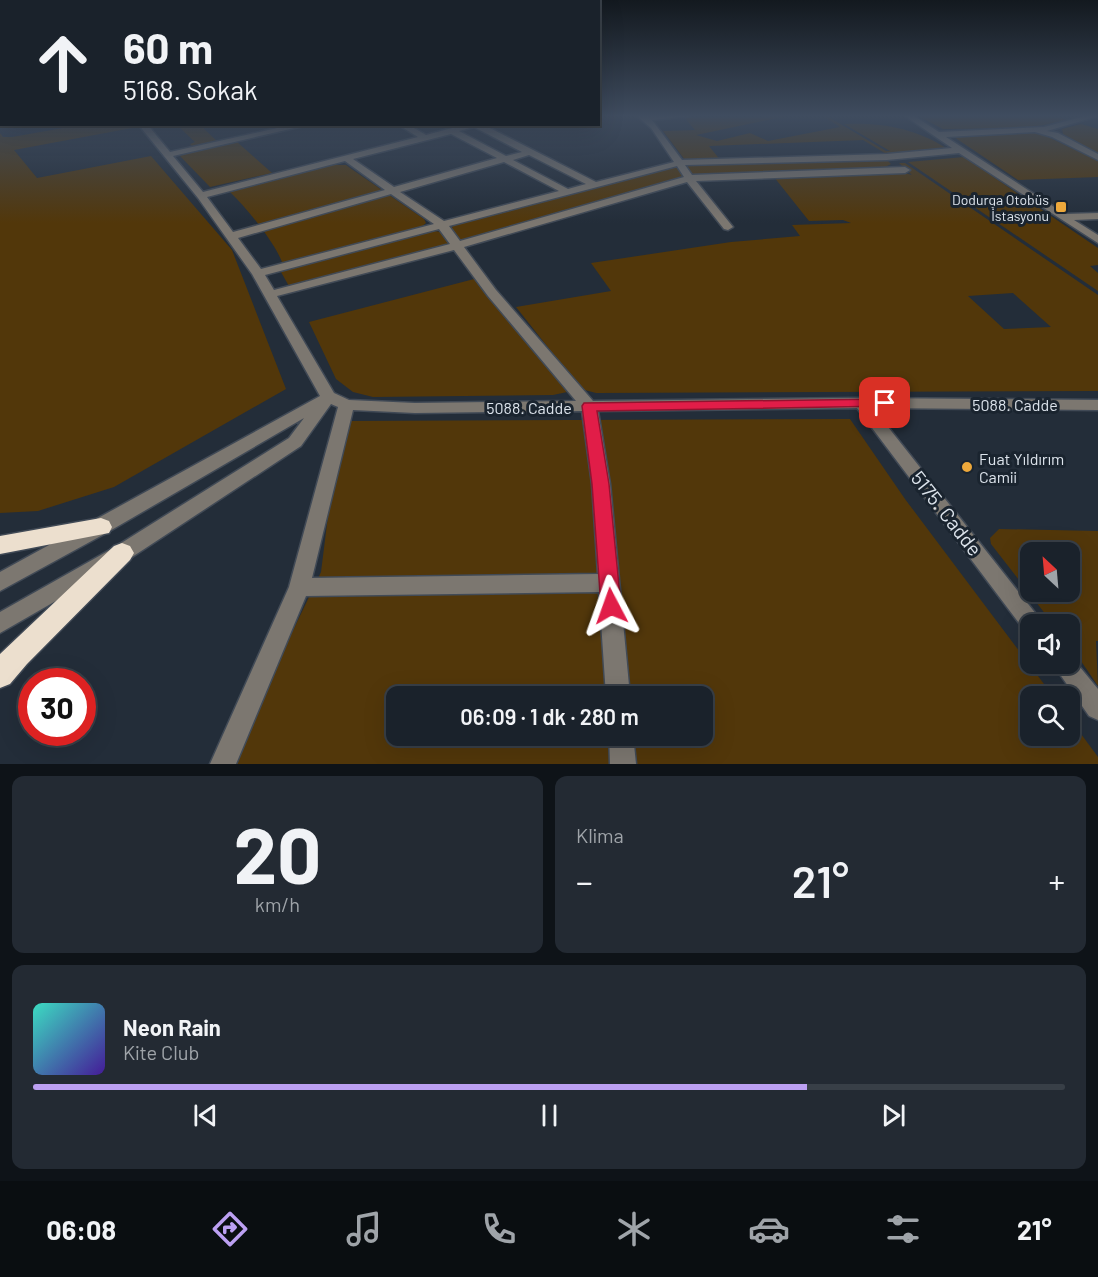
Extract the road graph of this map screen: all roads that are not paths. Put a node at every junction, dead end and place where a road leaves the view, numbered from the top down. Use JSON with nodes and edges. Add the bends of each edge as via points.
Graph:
{"nodes":[{"id":1,"x":165,"y":152,"type":"edge"},
{"id":2,"x":183,"y":152,"type":"edge"},
{"id":3,"x":374,"y":152,"type":"edge"},
{"id":4,"x":490,"y":152,"type":"edge"},
{"id":5,"x":530,"y":152,"type":"joint"},
{"id":6,"x":672,"y":152,"type":"edge"},
{"id":7,"x":944,"y":152,"type":"edge"},
{"id":8,"x":964,"y":152,"type":"edge"},
{"id":9,"x":168,"y":155,"type":"junction"},
{"id":10,"x":887,"y":157,"type":"junction"},
{"id":11,"x":347,"y":159,"type":"junction"},
{"id":12,"x":504,"y":159,"type":"junction"},
{"id":13,"x":679,"y":163,"type":"junction"},
{"id":14,"x":690,"y":178,"type":"junction"},
{"id":15,"x":595,"y":185,"type":"junction"},
{"id":16,"x":392,"y":191,"type":"junction"},
{"id":17,"x":567,"y":192,"type":"junction"},
{"id":18,"x":201,"y":196,"type":"junction"},
{"id":19,"x":1098,"y":216,"type":"edge"},
{"id":20,"x":1065,"y":217,"type":"junction"},
{"id":21,"x":442,"y":225,"type":"junction"},
{"id":22,"x":728,"y":227,"type":"dead end"},
{"id":23,"x":232,"y":236,"type":"junction"},
{"id":24,"x":1098,"y":240,"type":"edge"},
{"id":25,"x":459,"y":245,"type":"junction"},
{"id":26,"x":258,"y":273,"type":"junction"},
{"id":27,"x":271,"y":294,"type":"junction"},
{"id":28,"x":337,"y":401,"type":"junction"},
{"id":29,"x":861,"y":403,"type":"junction"},
{"id":30,"x":1098,"y":405,"type":"edge"},
{"id":31,"x":589,"y":406,"type":"junction"},
{"id":32,"x":101,"y":527,"type":"junction"},
{"id":33,"x":0,"y":545,"type":"edge"},
{"id":34,"x":122,"y":553,"type":"junction"},
{"id":35,"x":0,"y":582,"type":"edge"},
{"id":36,"x":609,"y":583,"type":"junction"},
{"id":37,"x":299,"y":587,"type":"junction"},
{"id":38,"x":1025,"y":614,"type":"edge"},
{"id":39,"x":0,"y":623,"type":"edge"},
{"id":40,"x":1072,"y":674,"type":"edge"},
{"id":41,"x":0,"y":675,"type":"edge"},
{"id":42,"x":617,"y":686,"type":"edge"},
{"id":43,"x":1098,"y":708,"type":"edge"},
{"id":44,"x":622,"y":746,"type":"edge"},
{"id":45,"x":223,"y":764,"type":"edge"},
{"id":46,"x":623,"y":764,"type":"edge"}],
"edges":[{"from":1,"to":9,"type":"street"},
{"from":2,"to":9,"type":"street"},
{"from":3,"to":11,"type":"street"},
{"from":4,"to":12,"type":"street"},
{"from":5,"to":12,"type":"street"},
{"from":5,"to":15,"type":"street"},
{"from":6,"to":13,"type":"street"},
{"from":7,"to":10,"type":"street"},
{"from":8,"to":20,"type":"street"},
{"from":9,"to":18,"type":"street"},
{"from":10,"to":13,"type":"street"},
{"from":10,"to":14,"type":"street","via":[[905,170]]},
{"from":11,"to":16,"type":"street"},
{"from":11,"to":18,"type":"street"},
{"from":12,"to":16,"type":"street"},
{"from":12,"to":17,"type":"street"},
{"from":13,"to":14,"type":"street"},
{"from":13,"to":15,"type":"street"},
{"from":14,"to":22,"type":"street"},
{"from":14,"to":25,"type":"street"},
{"from":15,"to":17,"type":"street"},
{"from":16,"to":21,"type":"street"},
{"from":16,"to":23,"type":"street"},
{"from":17,"to":21,"type":"street"},
{"from":18,"to":23,"type":"street"},
{"from":19,"to":20,"type":"street"},
{"from":20,"to":24,"type":"street"},
{"from":21,"to":25,"type":"street"},
{"from":21,"to":26,"type":"street"},
{"from":23,"to":26,"type":"street"},
{"from":25,"to":27,"type":"street"},
{"from":25,"to":31,"type":"street","via":[[492,293]]},
{"from":26,"to":27,"type":"street"},
{"from":27,"to":28,"type":"street"},
{"from":28,"to":31,"type":"street","name":"5088. Cadde","via":[[415,408]]},
{"from":28,"to":32,"type":"street"},
{"from":28,"to":34,"type":"street","via":[[295,442]]},
{"from":28,"to":37,"type":"street"},
{"from":29,"to":30,"type":"street","name":"5088. Cadde"},
{"from":29,"to":31,"type":"street","name":"5088. Cadde"},
{"from":29,"to":38,"type":"street","name":"5175. Cadde"},
{"from":31,"to":36,"type":"street","via":[[601,484]]},
{"from":32,"to":33,"type":"highway"},
{"from":32,"to":35,"type":"street"},
{"from":34,"to":39,"type":"street"},
{"from":34,"to":41,"type":"highway"},
{"from":36,"to":37,"type":"street"},
{"from":36,"to":42,"type":"street"},
{"from":37,"to":45,"type":"street"},
{"from":40,"to":43,"type":"street"},
{"from":44,"to":46,"type":"street"}]}
